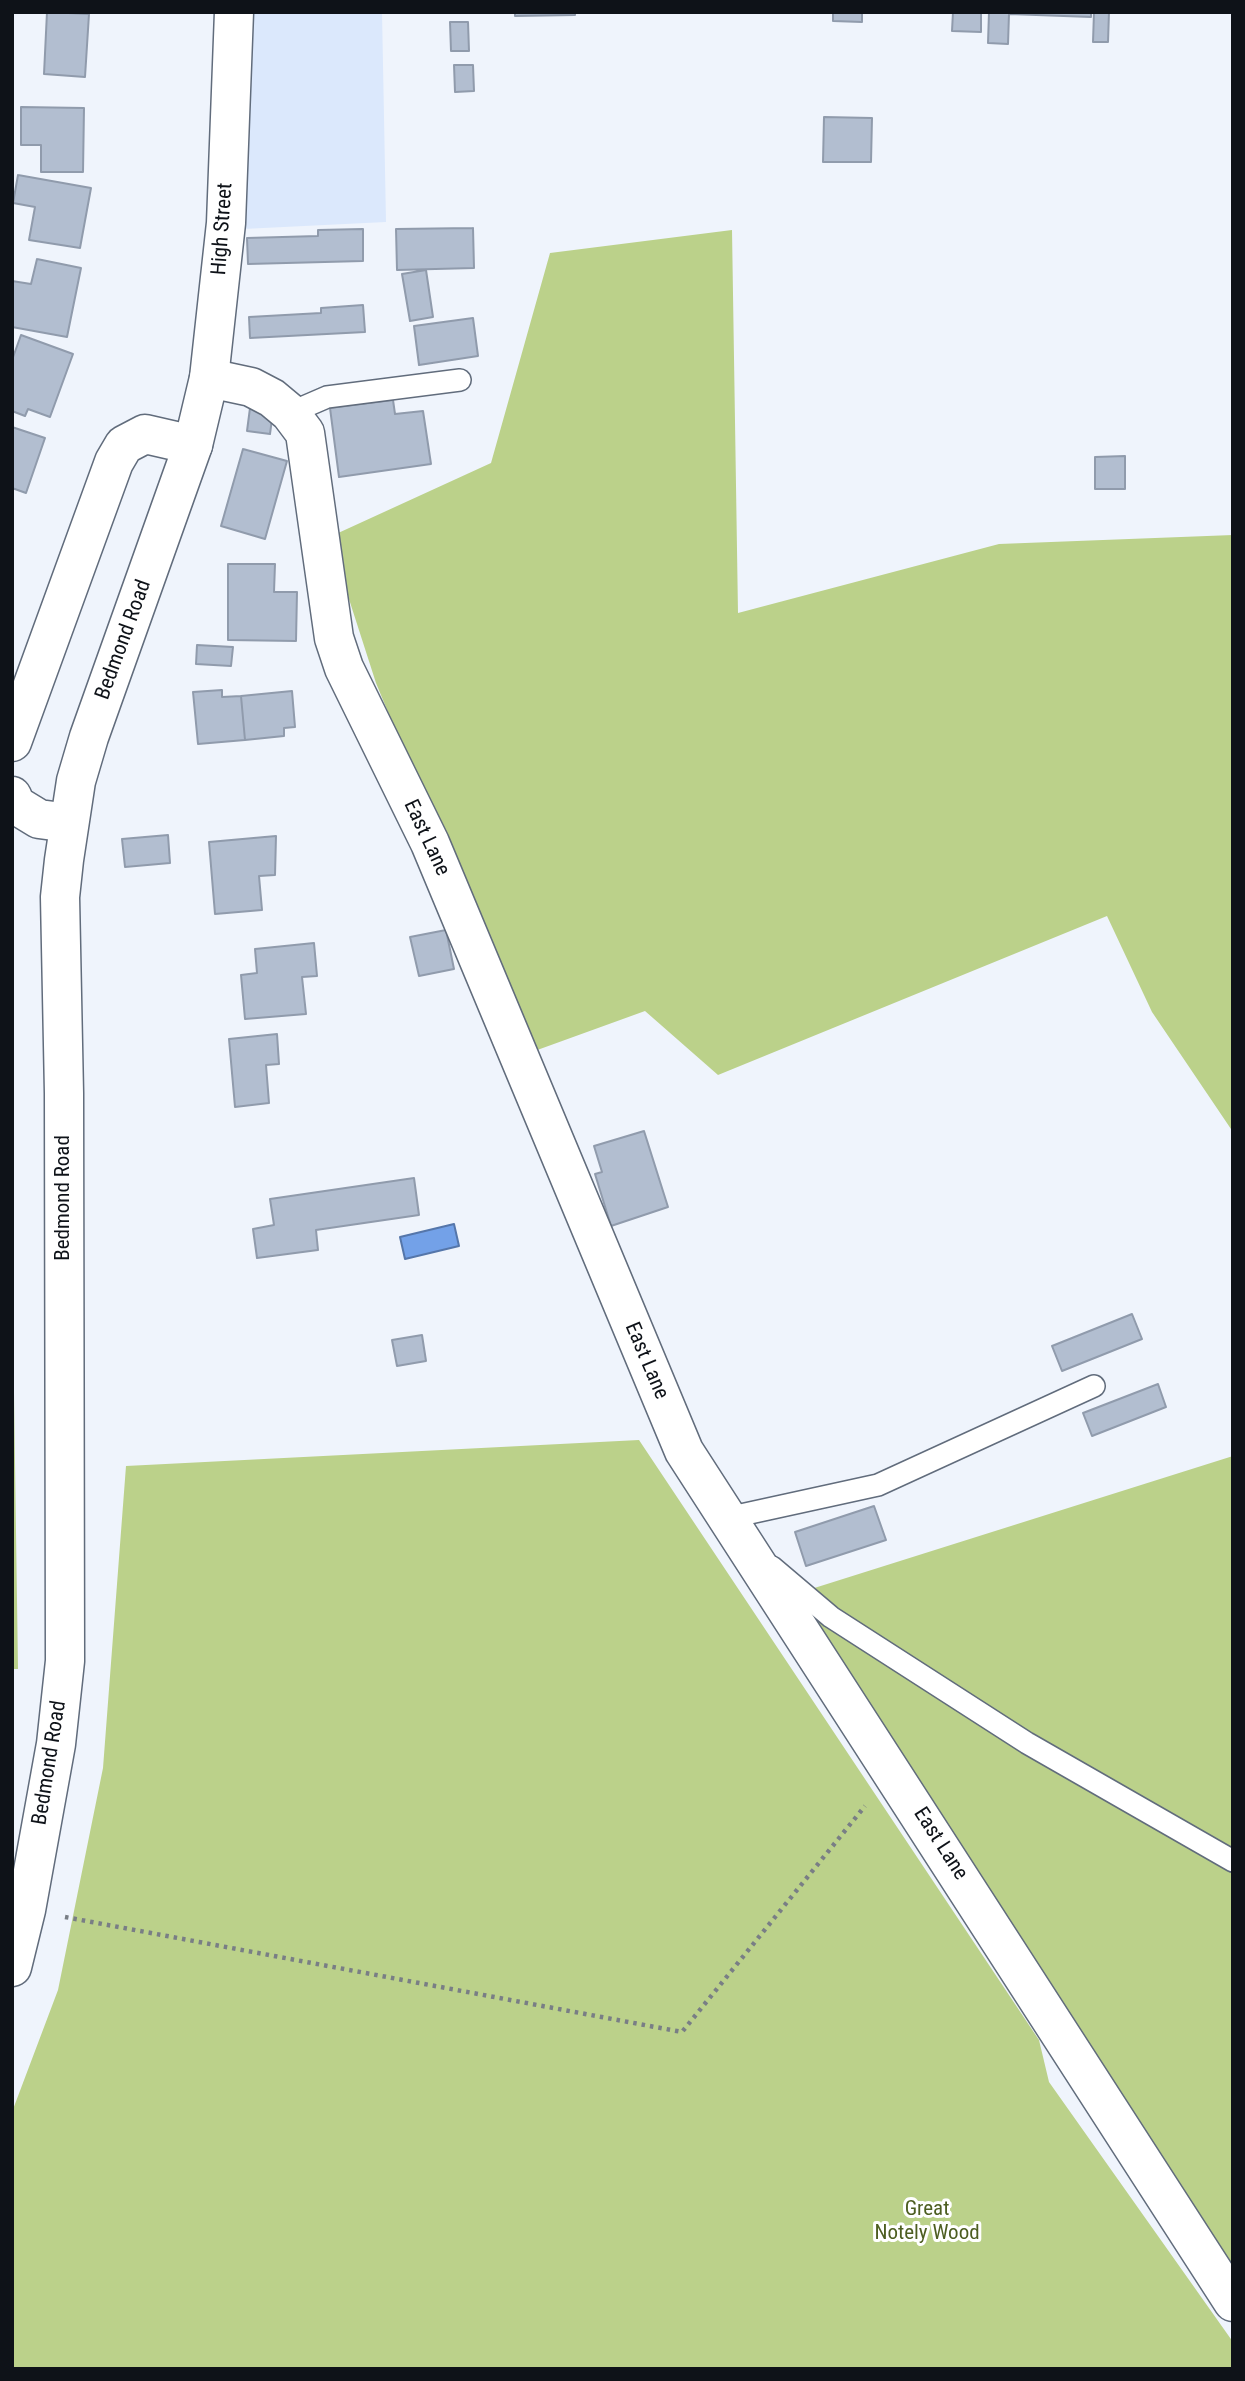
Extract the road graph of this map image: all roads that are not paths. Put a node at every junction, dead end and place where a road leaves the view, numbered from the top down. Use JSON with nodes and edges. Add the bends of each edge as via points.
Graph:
{"nodes":[{"id":1,"x":234,"y":12,"type":"edge"},
{"id":2,"x":209,"y":378,"type":"junction"},
{"id":3,"x":460,"y":380,"type":"dead end"},
{"id":4,"x":290,"y":413,"type":"junction"},
{"id":5,"x":193,"y":444,"type":"junction"},
{"id":6,"x":12,"y":742,"type":"edge"},
{"id":7,"x":12,"y":796,"type":"edge"},
{"id":8,"x":69,"y":823,"type":"junction"},
{"id":9,"x":1094,"y":1386,"type":"dead end"},
{"id":10,"x":736,"y":1531,"type":"junction"},
{"id":11,"x":1233,"y":1861,"type":"edge"},
{"id":12,"x":12,"y":1967,"type":"edge"},
{"id":13,"x":1233,"y":2302,"type":"edge"}],
"edges":[{"from":1,"to":2,"type":"street","name":"High Street","via":[[226,223]]},
{"from":2,"to":4,"type":"street","name":"East Lane","via":[[251,387]]},
{"from":2,"to":5,"type":"street","name":"High Street"},
{"from":3,"to":4,"type":"lane","via":[[327,397]]},
{"from":4,"to":10,"type":"street","name":"East Lane","via":[[305,433],[334,638],[344,668],[430,842],[684,1451]]},
{"from":5,"to":6,"type":"street","via":[[145,435],[124,445]]},
{"from":5,"to":8,"type":"street","name":"Bedmond Road","via":[[89,737]]},
{"from":7,"to":8,"type":"street","via":[[16,805],[39,819]]},
{"from":8,"to":12,"type":"street","name":"Bedmond Road","via":[[60,897],[65,1661],[56,1744]]},
{"from":9,"to":10,"type":"lane","via":[[878,1485]]},
{"from":10,"to":11,"type":"lane","via":[[843,1625],[1027,1743]]},
{"from":10,"to":13,"type":"street","name":"East Lane"}]}
